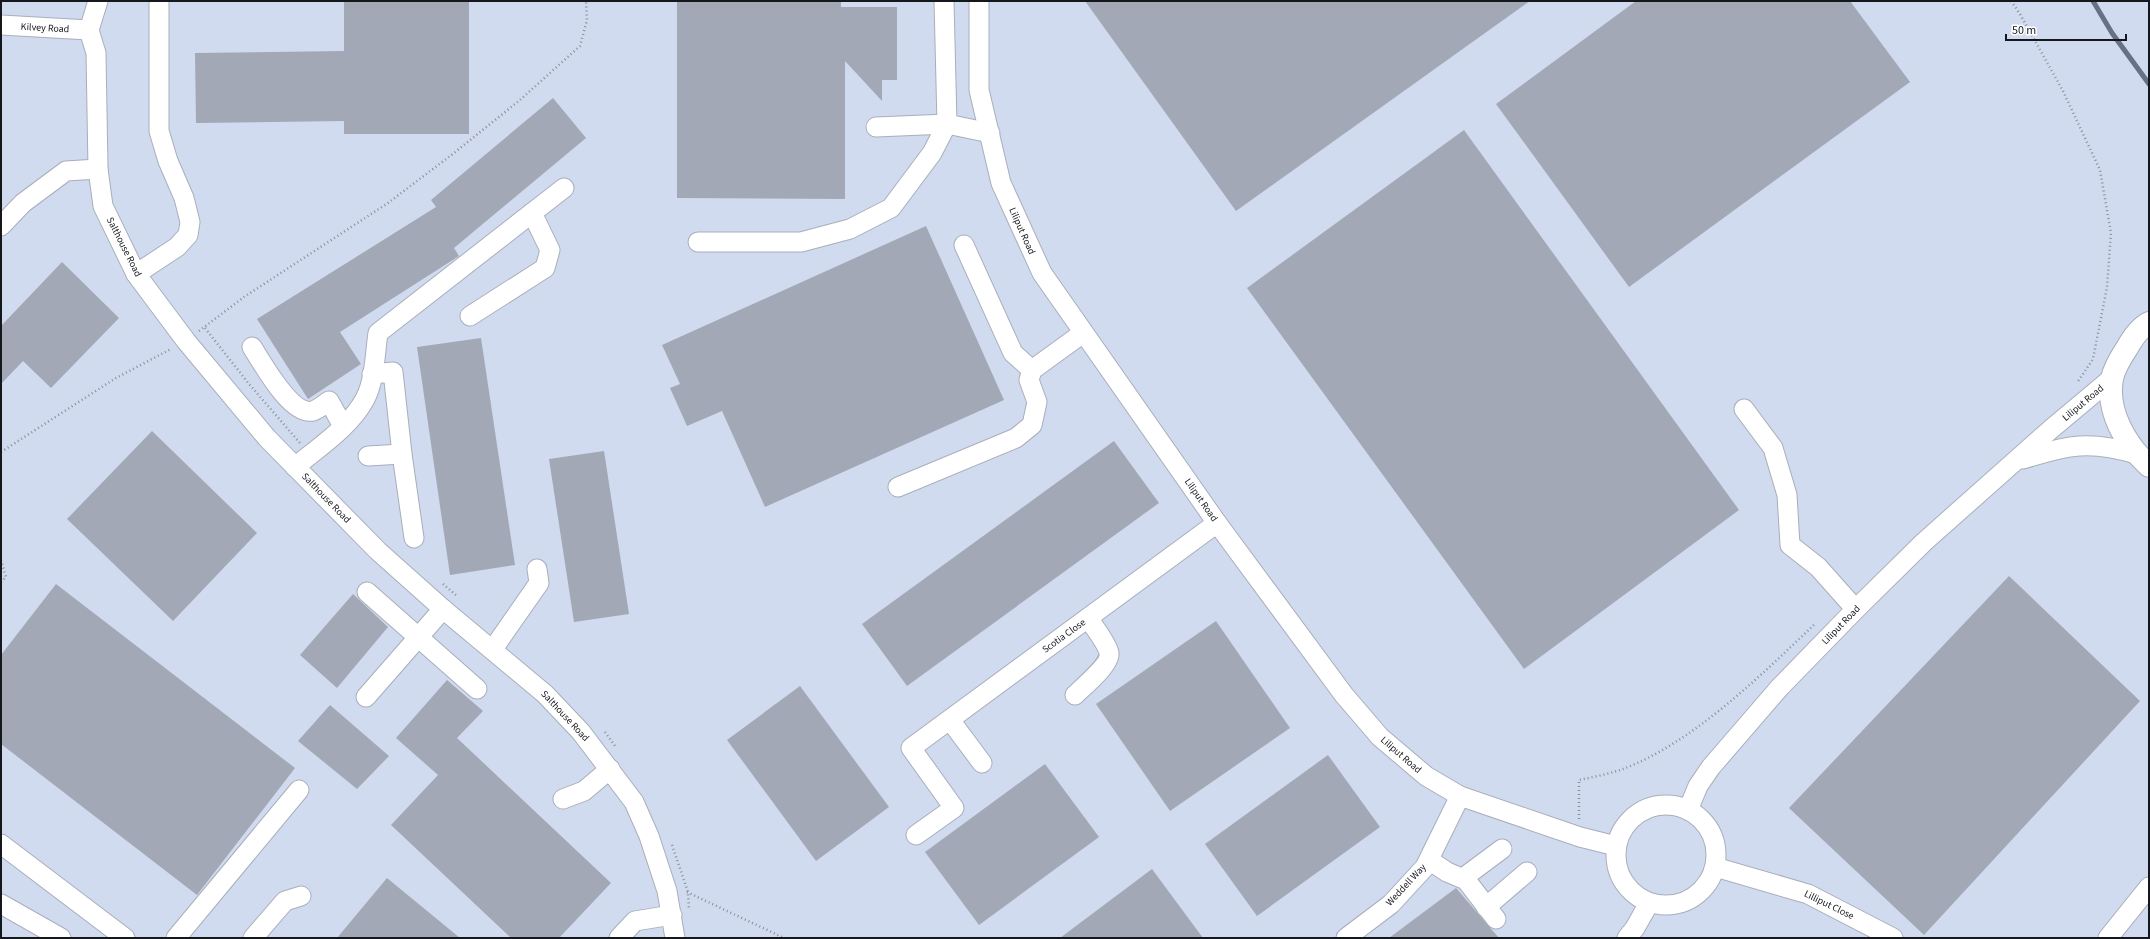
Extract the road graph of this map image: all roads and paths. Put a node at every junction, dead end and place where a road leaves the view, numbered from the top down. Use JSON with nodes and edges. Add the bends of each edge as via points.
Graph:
{"nodes":[{"id":1,"x":98,"y":1,"type":"edge"},
{"id":2,"x":159,"y":1,"type":"edge"},
{"id":3,"x":586,"y":1,"type":"edge"},
{"id":4,"x":944,"y":1,"type":"edge"},
{"id":5,"x":979,"y":1,"type":"edge"},
{"id":6,"x":2011,"y":1,"type":"edge"},
{"id":7,"x":1,"y":25,"type":"edge"},
{"id":8,"x":89,"y":30,"type":"junction"},
{"id":9,"x":948,"y":124,"type":"junction"},
{"id":10,"x":876,"y":127,"type":"dead end"},
{"id":11,"x":990,"y":133,"type":"junction"},
{"id":12,"x":98,"y":169,"type":"junction"},
{"id":13,"x":564,"y":188,"type":"dead end"},
{"id":14,"x":532,"y":213,"type":"junction"},
{"id":15,"x":3,"y":221,"type":"edge"},
{"id":16,"x":698,"y":242,"type":"dead end"},
{"id":17,"x":964,"y":245,"type":"dead end"},
{"id":18,"x":136,"y":274,"type":"junction"},
{"id":19,"x":470,"y":316,"type":"dead end"},
{"id":20,"x":2147,"y":319,"type":"edge"},
{"id":21,"x":205,"y":328,"type":"dead end"},
{"id":22,"x":1083,"y":333,"type":"junction"},
{"id":23,"x":176,"y":346,"type":"dead end"},
{"id":24,"x":252,"y":348,"type":"dead end"},
{"id":25,"x":1032,"y":370,"type":"junction"},
{"id":26,"x":372,"y":374,"type":"junction"},
{"id":27,"x":2112,"y":378,"type":"junction"},
{"id":28,"x":2077,"y":384,"type":"dead end"},
{"id":29,"x":1744,"y":409,"type":"dead end"},
{"id":30,"x":343,"y":426,"type":"junction"},
{"id":31,"x":1,"y":452,"type":"edge"},
{"id":32,"x":402,"y":454,"type":"junction"},
{"id":33,"x":368,"y":456,"type":"dead end"},
{"id":34,"x":2018,"y":460,"type":"junction"},
{"id":35,"x":2142,"y":460,"type":"edge"},
{"id":36,"x":295,"y":467,"type":"junction"},
{"id":37,"x":898,"y":487,"type":"dead end"},
{"id":38,"x":1217,"y":523,"type":"junction"},
{"id":39,"x":414,"y":538,"type":"dead end"},
{"id":40,"x":1,"y":560,"type":"edge"},
{"id":41,"x":536,"y":569,"type":"dead end"},
{"id":42,"x":1,"y":582,"type":"edge"},
{"id":43,"x":367,"y":592,"type":"dead end"},
{"id":44,"x":1851,"y":604,"type":"dead end"},
{"id":45,"x":443,"y":610,"type":"junction"},
{"id":46,"x":1088,"y":618,"type":"junction"},
{"id":47,"x":1816,"y":623,"type":"dead end"},
{"id":48,"x":418,"y":638,"type":"junction"},
{"id":49,"x":493,"y":649,"type":"junction"},
{"id":50,"x":477,"y":690,"type":"dead end"},
{"id":51,"x":1075,"y":695,"type":"dead end"},
{"id":52,"x":366,"y":697,"type":"dead end"},
{"id":53,"x":950,"y":720,"type":"junction"},
{"id":54,"x":982,"y":763,"type":"dead end"},
{"id":55,"x":610,"y":769,"type":"junction"},
{"id":56,"x":299,"y":790,"type":"dead end"},
{"id":57,"x":1460,"y":796,"type":"junction"},
{"id":58,"x":563,"y":799,"type":"dead end"},
{"id":59,"x":1688,"y":810,"type":"junction"},
{"id":60,"x":916,"y":835,"type":"dead end"},
{"id":61,"x":1580,"y":837,"type":"junction"},
{"id":62,"x":1,"y":844,"type":"edge"},
{"id":63,"x":1616,"y":846,"type":"junction"},
{"id":64,"x":1502,"y":849,"type":"dead end"},
{"id":65,"x":1429,"y":860,"type":"junction"},
{"id":66,"x":1715,"y":867,"type":"junction"},
{"id":67,"x":1527,"y":872,"type":"dead end"},
{"id":68,"x":1463,"y":878,"type":"junction"},
{"id":69,"x":2149,"y":887,"type":"edge"},
{"id":70,"x":688,"y":892,"type":"dead end"},
{"id":71,"x":301,"y":896,"type":"dead end"},
{"id":72,"x":1648,"y":903,"type":"junction"},
{"id":73,"x":4,"y":912,"type":"edge"},
{"id":74,"x":672,"y":916,"type":"junction"},
{"id":75,"x":62,"y":938,"type":"edge"},
{"id":76,"x":125,"y":938,"type":"edge"},
{"id":77,"x":176,"y":938,"type":"edge"},
{"id":78,"x":253,"y":938,"type":"edge"},
{"id":79,"x":620,"y":938,"type":"edge"},
{"id":80,"x":676,"y":938,"type":"edge"},
{"id":81,"x":784,"y":938,"type":"edge"},
{"id":82,"x":1346,"y":938,"type":"edge"},
{"id":83,"x":1627,"y":938,"type":"edge"},
{"id":84,"x":1893,"y":938,"type":"edge"},
{"id":85,"x":2108,"y":938,"type":"edge"}],
"edges":[{"from":1,"to":8,"type":"street"},
{"from":2,"to":18,"type":"street","via":[[159,131],[168,161],[184,198],[190,222],[188,235],[177,247]]},
{"from":3,"to":21,"type":"path","via":[[587,20],[580,46],[520,100],[388,204],[244,298]]},
{"from":4,"to":9,"type":"street"},
{"from":5,"to":11,"type":"street","name":"Liliput Road","via":[[979,90]]},
{"from":6,"to":28,"type":"path","via":[[2063,91],[2100,170],[2110,233],[2107,287],[2093,359]]},
{"from":7,"to":8,"type":"street","name":"Kilvey Road"},
{"from":8,"to":12,"type":"street","name":"Salthouse Road","via":[[96,53]]},
{"from":9,"to":10,"type":"street"},
{"from":9,"to":11,"type":"street"},
{"from":9,"to":16,"type":"street","via":[[932,153],[891,208],[850,229],[802,242]]},
{"from":11,"to":22,"type":"street","name":"Liliput Road","via":[[1001,183],[1042,274]]},
{"from":12,"to":15,"type":"street","via":[[66,171],[22,202]]},
{"from":12,"to":18,"type":"street","name":"Salthouse Road","via":[[103,206]]},
{"from":13,"to":14,"type":"street"},
{"from":14,"to":19,"type":"street","via":[[550,250],[545,268]]},
{"from":14,"to":26,"type":"street","via":[[378,333]]},
{"from":17,"to":25,"type":"street","via":[[1013,353]]},
{"from":18,"to":36,"type":"street","name":"Salthouse Road","via":[[212,374]]},
{"from":20,"to":27,"type":"highway","via":[[2119,360]]},
{"from":22,"to":25,"type":"street"},
{"from":22,"to":38,"type":"street","name":"Liliput Road"},
{"from":23,"to":31,"type":"path","via":[[116,378]]},
{"from":24,"to":30,"type":"street","via":[[293,405],[313,411],[329,401]]},
{"from":25,"to":37,"type":"street","via":[[1029,380],[1037,402],[1032,425],[1001,446]]},
{"from":26,"to":30,"type":"street","via":[[365,398]]},
{"from":26,"to":32,"type":"street","via":[[393,372]]},
{"from":27,"to":34,"type":"street","name":"Liliput Road"},
{"from":27,"to":35,"type":"highway","via":[[2112,398],[2116,417],[2126,439]]},
{"from":29,"to":44,"type":"street","via":[[1773,448],[1787,494],[1790,545],[1818,567]]},
{"from":30,"to":36,"type":"street"},
{"from":32,"to":33,"type":"street"},
{"from":32,"to":39,"type":"street"},
{"from":34,"to":35,"type":"street","name":"Liliput Road","via":[[2061,447],[2090,444],[2113,447]]},
{"from":34,"to":59,"type":"street","name":"Liliput Road","via":[[1924,542],[1780,687],[1711,767],[1698,786]]},
{"from":36,"to":45,"type":"street","name":"Salthouse Road","via":[[378,552]]},
{"from":38,"to":46,"type":"street","name":"Scotia Close"},
{"from":38,"to":57,"type":"street","name":"Liliput Road","via":[[1344,695],[1380,737],[1426,776]]},
{"from":40,"to":42,"type":"path","via":[[6,576]]},
{"from":41,"to":49,"type":"street","via":[[539,583]]},
{"from":43,"to":48,"type":"street"},
{"from":45,"to":48,"type":"street"},
{"from":45,"to":49,"type":"street","name":"Salthouse Road"},
{"from":46,"to":51,"type":"street","via":[[1107,648],[1108,658],[1104,667]]},
{"from":46,"to":53,"type":"street","name":"Scotia Close"},
{"from":47,"to":61,"type":"path","via":[[1760,676],[1661,751],[1623,769],[1579,780]]},
{"from":48,"to":50,"type":"street"},
{"from":48,"to":52,"type":"street"},
{"from":49,"to":55,"type":"street","name":"Salthouse Road","via":[[545,694],[581,732]]},
{"from":53,"to":54,"type":"street"},
{"from":53,"to":60,"type":"street","name":"Scotia Close","via":[[911,748],[954,808]]},
{"from":55,"to":58,"type":"street","via":[[584,791]]},
{"from":55,"to":74,"type":"street","name":"Salthouse Road","via":[[634,802],[649,836],[667,891]]},
{"from":56,"to":77,"type":"street"},
{"from":57,"to":61,"type":"street","name":"Liliput Road"},
{"from":57,"to":65,"type":"street","name":"Weddell Way"},
{"from":59,"to":63,"type":"street","via":[[1673,805],[1643,810],[1631,819]]},
{"from":59,"to":66,"type":"street","via":[[1701,819],[1710,831],[1716,846]]},
{"from":61,"to":63,"type":"street","name":"Liliput Road"},
{"from":62,"to":76,"type":"street"},
{"from":63,"to":72,"type":"street","via":[[1616,860],[1623,880],[1636,896]]},
{"from":64,"to":68,"type":"street"},
{"from":65,"to":68,"type":"street","via":[[1447,872]]},
{"from":65,"to":82,"type":"street","name":"Weddell Way","via":[[1391,904]]},
{"from":66,"to":72,"type":"street","via":[[1703,890],[1692,899],[1663,906]]},
{"from":66,"to":84,"type":"street","name":"Lilliput Close","via":[[1808,894]]},
{"from":67,"to":68,"type":"street","via":[[1491,913]]},
{"from":69,"to":85,"type":"street"},
{"from":70,"to":81,"type":"path"},
{"from":71,"to":78,"type":"street","via":[[285,901]]},
{"from":72,"to":83,"type":"street"},
{"from":73,"to":75,"type":"street"},
{"from":74,"to":79,"type":"street","via":[[635,921]]},
{"from":74,"to":80,"type":"street","name":"Salthouse Road"}]}
